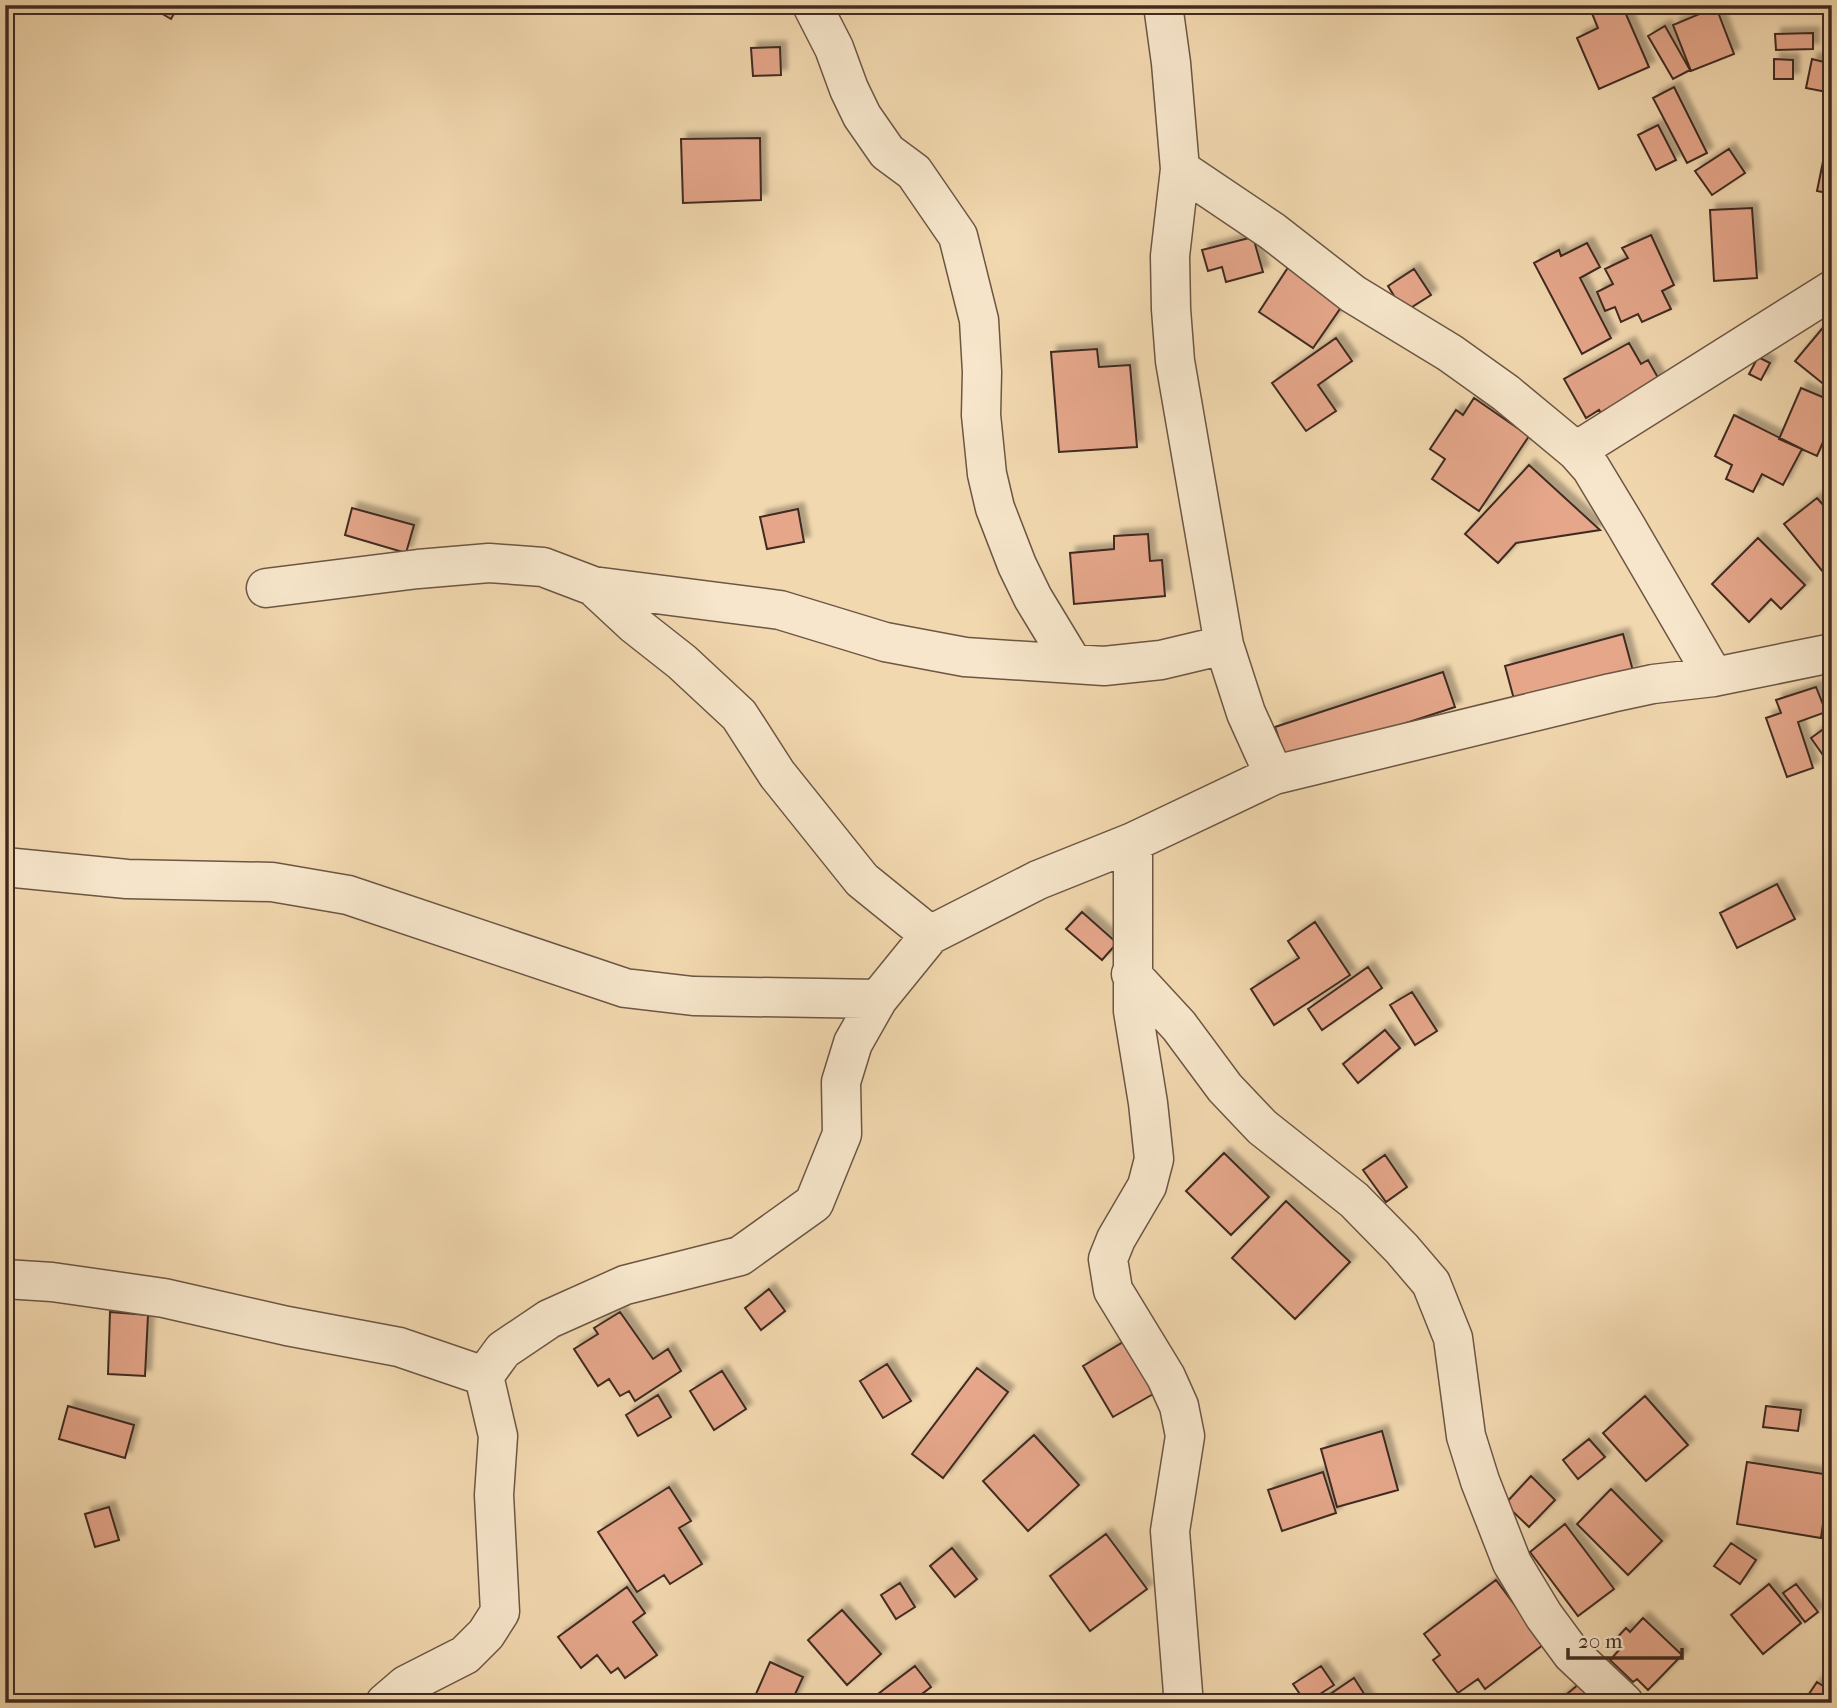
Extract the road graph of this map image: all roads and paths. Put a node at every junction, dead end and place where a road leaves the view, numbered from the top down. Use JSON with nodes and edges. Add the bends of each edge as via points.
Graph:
{"nodes":[{"id":1,"x":812,"y":5,"type":"edge"},
{"id":2,"x":1163,"y":5,"type":"edge"},
{"id":3,"x":1180,"y":169,"type":"junction"},
{"id":4,"x":1832,"y":290,"type":"edge"},
{"id":5,"x":1576,"y":451,"type":"junction"},
{"id":6,"x":593,"y":586,"type":"junction"},
{"id":7,"x":266,"y":588,"type":"dead end"},
{"id":8,"x":1224,"y":645,"type":"junction"},
{"id":9,"x":1832,"y":653,"type":"edge"},
{"id":10,"x":1073,"y":664,"type":"junction"},
{"id":11,"x":1714,"y":677,"type":"junction"},
{"id":12,"x":1274,"y":775,"type":"junction"},
{"id":13,"x":1133,"y":842,"type":"junction"},
{"id":14,"x":5,"y":867,"type":"edge"},
{"id":15,"x":930,"y":935,"type":"junction"},
{"id":16,"x":1131,"y":974,"type":"junction"},
{"id":17,"x":878,"y":999,"type":"junction"},
{"id":18,"x":5,"y":1279,"type":"edge"},
{"id":19,"x":484,"y":1376,"type":"junction"},
{"id":20,"x":385,"y":1703,"type":"edge"},
{"id":21,"x":1181,"y":1703,"type":"edge"},
{"id":22,"x":1624,"y":1703,"type":"edge"}],
"edges":[{"from":1,"to":10,"type":"street","via":[[862,116],[887,152],[914,172],[958,236],[979,320],[981,415],[995,508],[1033,598]]},
{"from":2,"to":3,"type":"street"},
{"from":3,"to":5,"type":"street","via":[[1272,231],[1353,294],[1495,385]]},
{"from":3,"to":8,"type":"street","via":[[1170,256],[1175,361]]},
{"from":4,"to":5,"type":"street"},
{"from":5,"to":11,"type":"street","via":[[1591,468]]},
{"from":6,"to":7,"type":"street","via":[[543,567],[488,563]]},
{"from":6,"to":10,"type":"street","via":[[780,610],[886,642],[965,657]]},
{"from":6,"to":15,"type":"street","via":[[739,715],[776,774],[862,880]]},
{"from":8,"to":10,"type":"street","via":[[1161,660]]},
{"from":8,"to":12,"type":"street","via":[[1246,713]]},
{"from":9,"to":11,"type":"street"},
{"from":11,"to":12,"type":"street","via":[[1611,693]]},
{"from":12,"to":13,"type":"street"},
{"from":13,"to":15,"type":"street","via":[[1038,880]]},
{"from":13,"to":16,"type":"street"},
{"from":14,"to":17,"type":"street","via":[[127,879],[272,882],[348,895],[625,988],[693,996]]},
{"from":15,"to":17,"type":"street"},
{"from":16,"to":21,"type":"street","via":[[1154,1159],[1147,1186],[1108,1259],[1113,1290],[1166,1377],[1185,1436],[1170,1531]]},
{"from":16,"to":22,"type":"street","via":[[1262,1127],[1354,1200],[1431,1283],[1453,1338],[1466,1436],[1512,1563],[1572,1654]]},
{"from":17,"to":19,"type":"street","via":[[853,1043],[841,1083],[842,1134],[814,1203],[740,1256],[625,1285],[549,1320],[503,1350]]},
{"from":18,"to":19,"type":"street","via":[[164,1298],[399,1348]]},
{"from":19,"to":20,"type":"street","via":[[498,1436],[494,1495],[499,1612],[465,1655],[406,1685]]}]}
